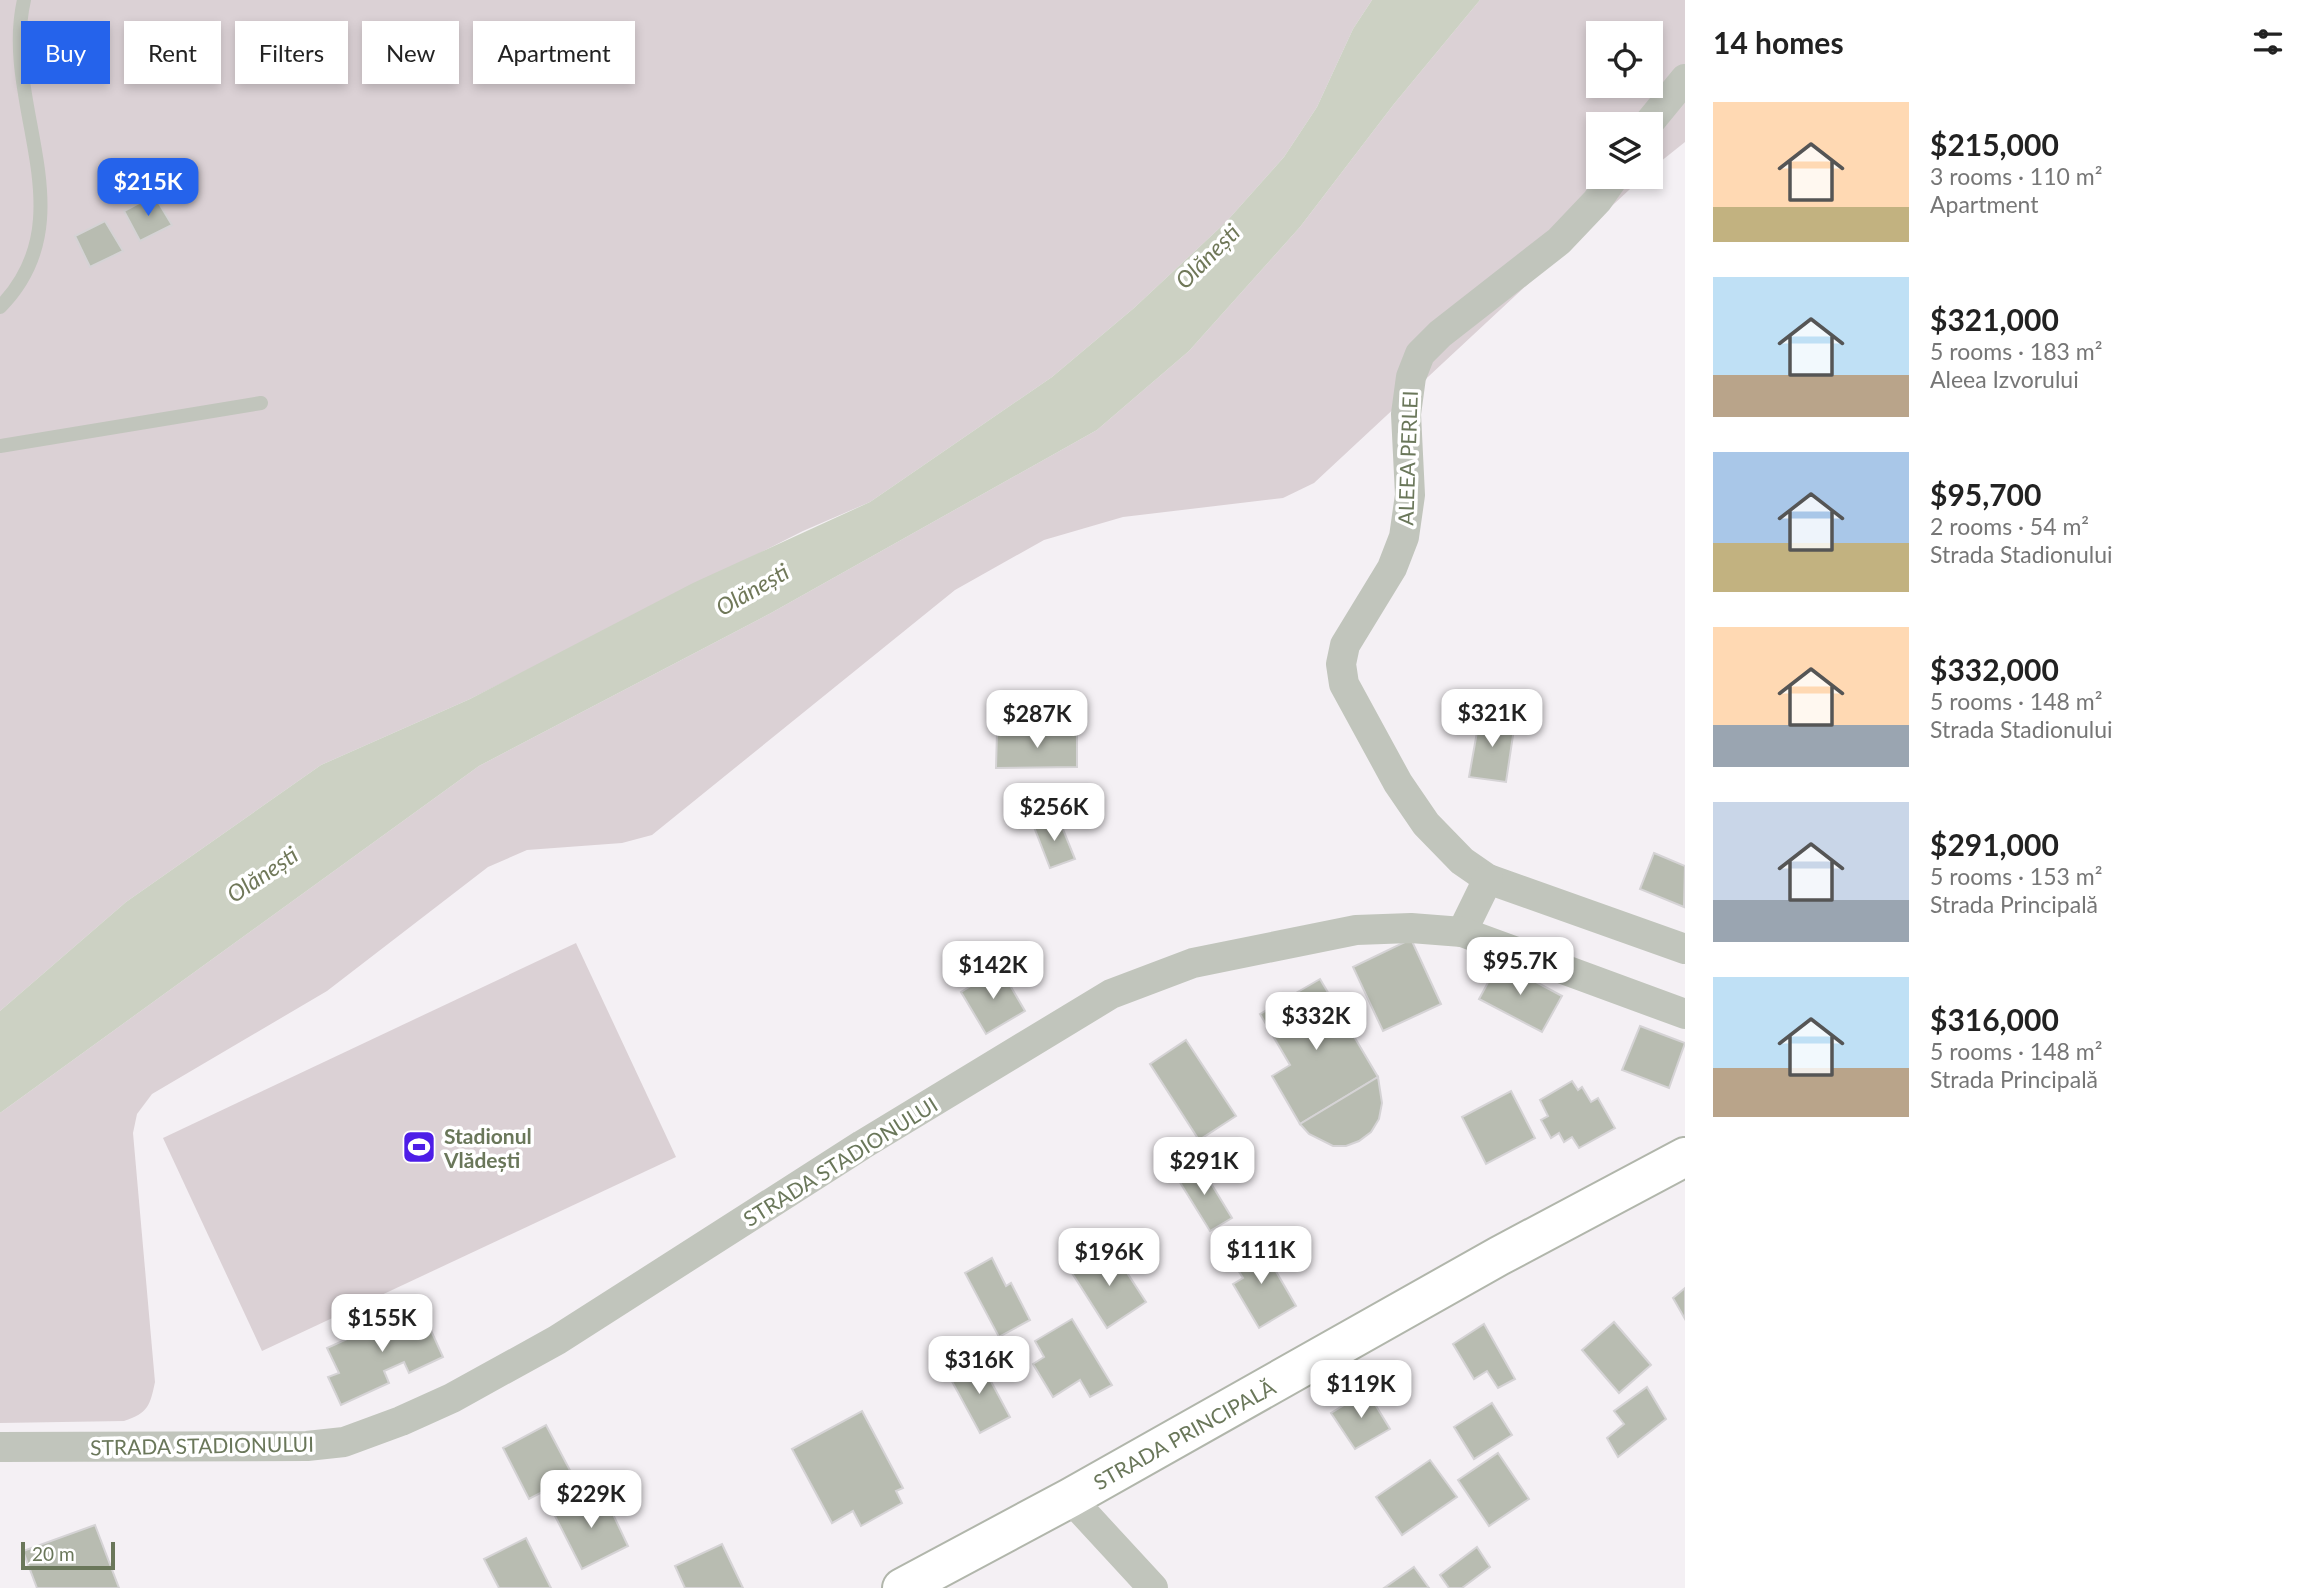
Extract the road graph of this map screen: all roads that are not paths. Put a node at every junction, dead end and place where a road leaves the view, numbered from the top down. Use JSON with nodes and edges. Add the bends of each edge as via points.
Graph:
{"nodes":[{"id":1,"x":24,"y":0,"type":"edge"},
{"id":2,"x":1685,"y":79,"type":"edge"},
{"id":3,"x":1658,"y":112,"type":"edge"},
{"id":4,"x":1606,"y":189,"type":"edge"},
{"id":5,"x":0,"y":307,"type":"edge"},
{"id":6,"x":261,"y":403,"type":"dead end"},
{"id":7,"x":0,"y":446,"type":"edge"},
{"id":8,"x":1488,"y":879,"type":"junction"},
{"id":9,"x":1462,"y":932,"type":"junction"},
{"id":10,"x":1685,"y":949,"type":"edge"},
{"id":11,"x":1685,"y":1014,"type":"edge"},
{"id":12,"x":1685,"y":1157,"type":"edge"},
{"id":13,"x":0,"y":1447,"type":"edge"},
{"id":14,"x":1070,"y":1499,"type":"junction"},
{"id":15,"x":902,"y":1588,"type":"edge"},
{"id":16,"x":1153,"y":1588,"type":"edge"}],
"edges":[{"from":1,"to":5,"type":"lane","via":[[16,57],[42,211],[34,260]]},
{"from":2,"to":3,"type":"street"},
{"from":4,"to":8,"type":"street","name":"ALEEA PERLEI","via":[[1559,241],[1420,354],[1411,377],[1406,414],[1410,495],[1404,537],[1392,568],[1345,645],[1341,664],[1344,684],[1426,824],[1462,861]]},
{"from":6,"to":7,"type":"lane"},
{"from":8,"to":9,"type":"street"},
{"from":8,"to":10,"type":"street"},
{"from":9,"to":11,"type":"street","name":"STRADA STADIONULUI"},
{"from":9,"to":13,"type":"street","name":"STRADA STADIONULUI","via":[[1356,930],[1193,963],[1111,994],[862,1145],[557,1340],[452,1398],[355,1437],[307,1447]]},
{"from":12,"to":14,"type":"main road","name":"STRADA PRINCIPALĂ","via":[[1499,1256]]},
{"from":14,"to":15,"type":"main road","name":"STRADA PRINCIPALĂ"},
{"from":14,"to":16,"type":"street"}]}
